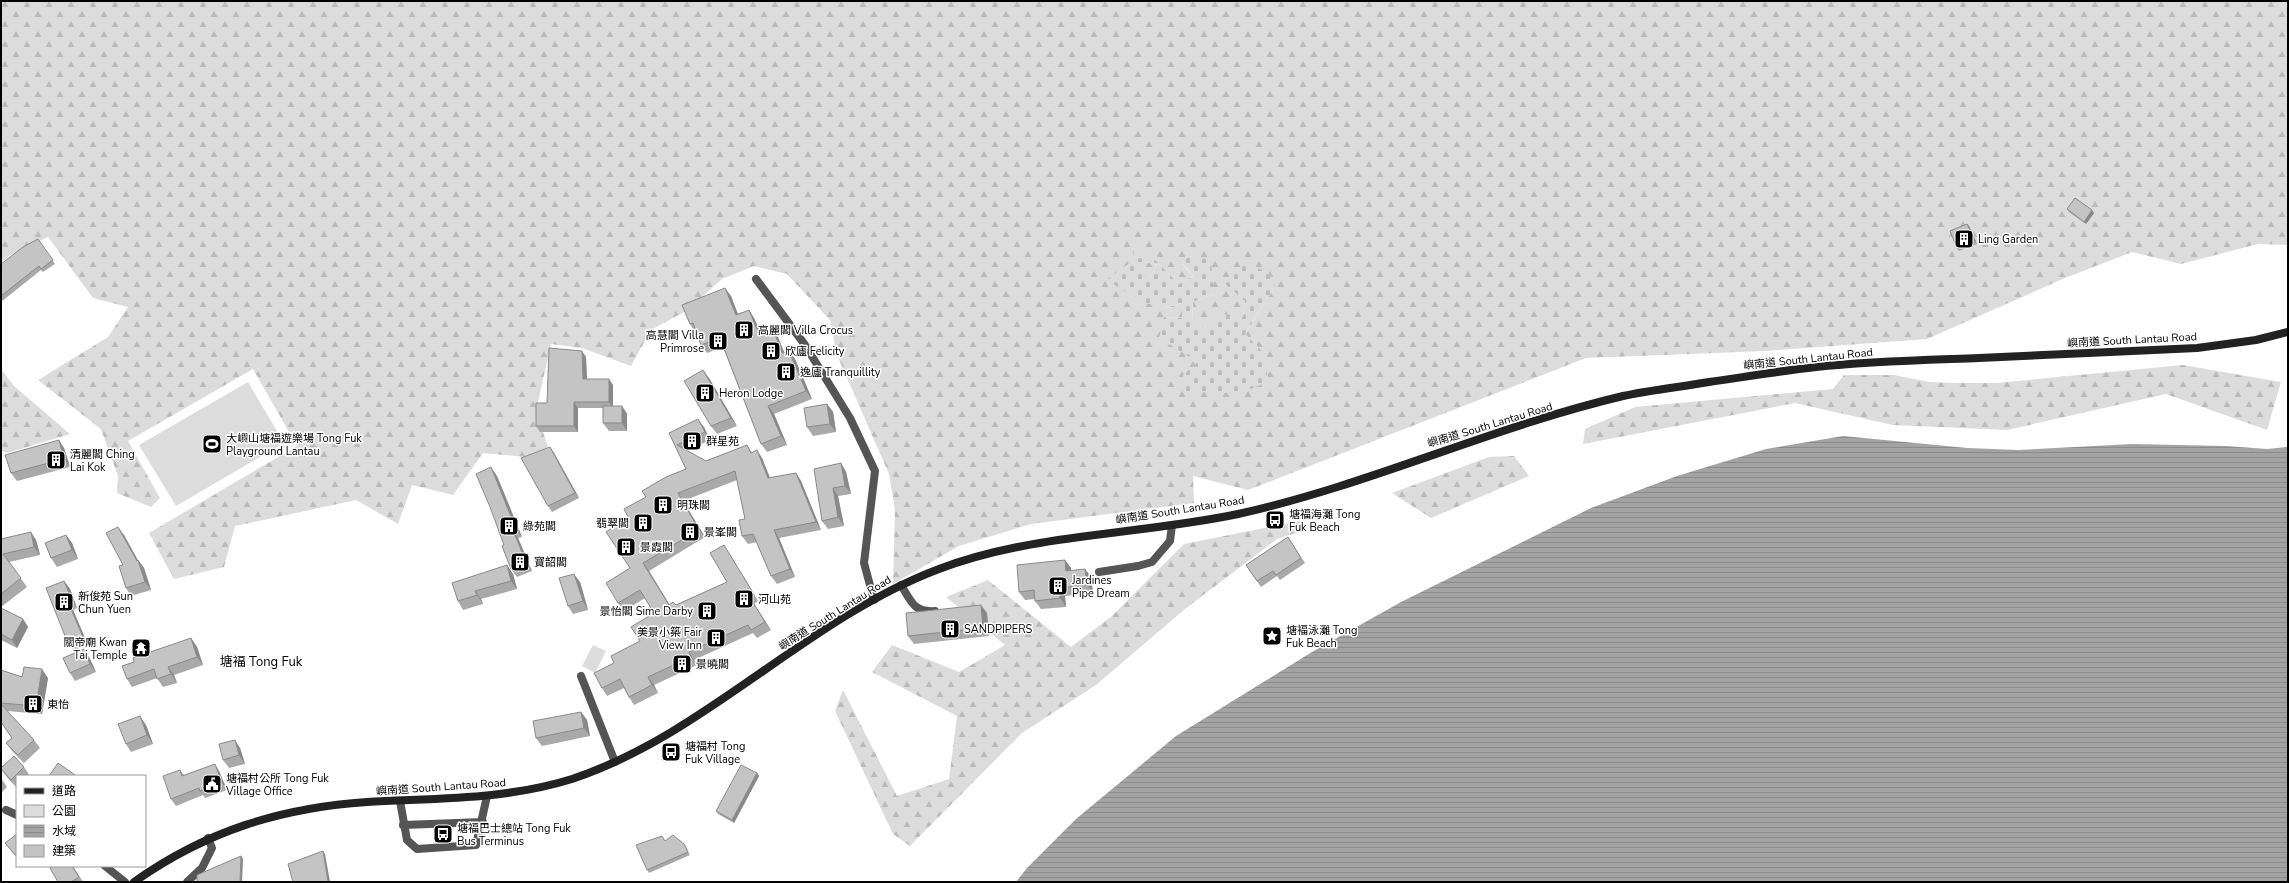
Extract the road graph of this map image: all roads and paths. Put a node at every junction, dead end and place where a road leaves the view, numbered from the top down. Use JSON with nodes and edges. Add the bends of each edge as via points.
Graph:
{"nodes":[{"id":1,"x":756,"y":279,"type":"dead end"},
{"id":2,"x":2288,"y":332,"type":"edge"},
{"id":3,"x":1172,"y":525,"type":"junction"},
{"id":4,"x":1099,"y":572,"type":"dead end"},
{"id":5,"x":901,"y":586,"type":"junction"},
{"id":6,"x":874,"y":600,"type":"junction"},
{"id":7,"x":942,"y":610,"type":"edge"},
{"id":8,"x":580,"y":676,"type":"dead end"},
{"id":9,"x":615,"y":762,"type":"junction"},
{"id":10,"x":487,"y":796,"type":"junction"},
{"id":11,"x":400,"y":801,"type":"junction"},
{"id":12,"x":6,"y":810,"type":"dead end"},
{"id":13,"x":16,"y":815,"type":"edge"},
{"id":14,"x":483,"y":822,"type":"junction"},
{"id":15,"x":403,"y":825,"type":"junction"},
{"id":16,"x":208,"y":838,"type":"junction"},
{"id":17,"x":106,"y":867,"type":"edge"},
{"id":18,"x":125,"y":882,"type":"edge"},
{"id":19,"x":134,"y":882,"type":"edge"},
{"id":20,"x":186,"y":882,"type":"edge"}],
"edges":[{"from":1,"to":6,"type":"street","via":[[805,345],[850,418],[875,471],[864,562]]},
{"from":2,"to":3,"type":"main road","name":"嶼南道 South Lantau Road","via":[[2256,340],[2196,348],[1821,366],[1625,396],[1464,444],[1318,492],[1240,513]]},
{"from":3,"to":4,"type":"street","via":[[1170,541],[1152,562]]},
{"from":3,"to":5,"type":"main road","name":"嶼南道 South Lantau Road","via":[[1072,537],[977,557],[931,572]]},
{"from":5,"to":6,"type":"main road","name":"嶼南道 South Lantau Road"},
{"from":5,"to":7,"type":"street","via":[[915,608],[927,612]]},
{"from":6,"to":9,"type":"main road","name":"嶼南道 South Lantau Road","via":[[673,731]]},
{"from":8,"to":9,"type":"street"},
{"from":9,"to":10,"type":"main road","name":"嶼南道 South Lantau Road","via":[[546,786]]},
{"from":10,"to":11,"type":"main road","name":"嶼南道 South Lantau Road"},
{"from":10,"to":14,"type":"street"},
{"from":11,"to":15,"type":"street"},
{"from":11,"to":16,"type":"main road","name":"嶼南道 South Lantau Road","via":[[330,805],[296,810]]},
{"from":12,"to":13,"type":"street"},
{"from":14,"to":15,"type":"street"},
{"from":14,"to":15,"type":"street","via":[[476,845],[417,849],[407,840]]},
{"from":16,"to":19,"type":"main road","name":"嶼南道 South Lantau Road","via":[[175,855]]},
{"from":16,"to":20,"type":"street","via":[[212,848],[202,868]]},
{"from":17,"to":18,"type":"street"}]}
